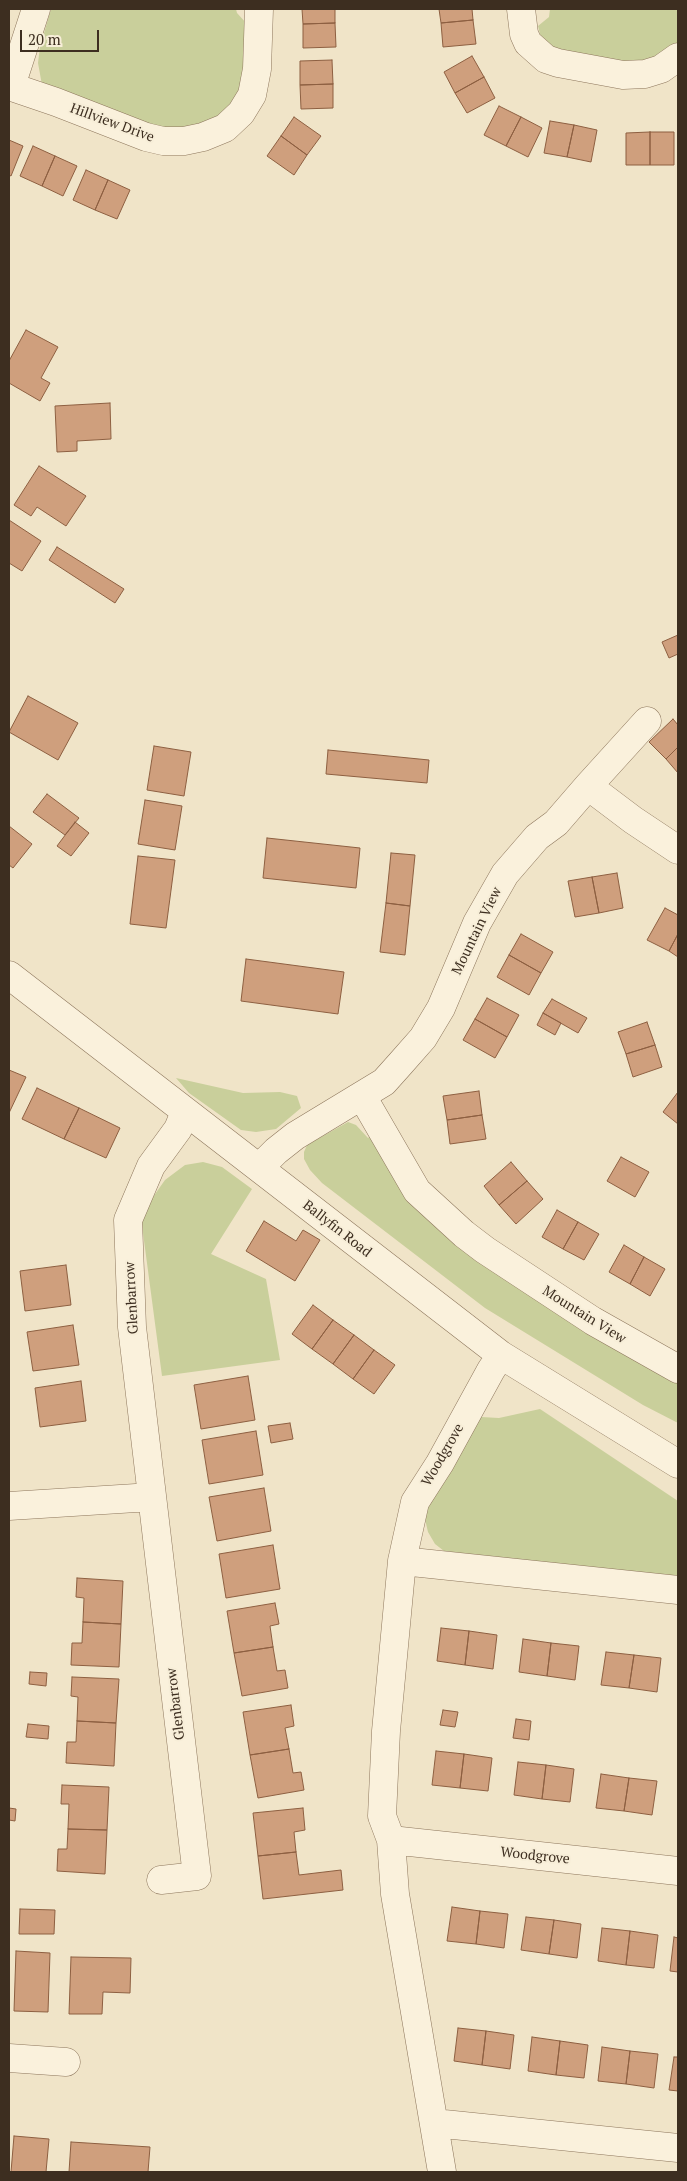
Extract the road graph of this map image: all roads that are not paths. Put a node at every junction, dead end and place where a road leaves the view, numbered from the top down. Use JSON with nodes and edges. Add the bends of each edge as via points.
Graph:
{"nodes":[{"id":1,"x":36,"y":9,"type":"edge"},
{"id":2,"x":259,"y":9,"type":"edge"},
{"id":3,"x":521,"y":9,"type":"edge"},
{"id":4,"x":678,"y":57,"type":"edge"},
{"id":5,"x":10,"y":86,"type":"edge"},
{"id":6,"x":647,"y":720,"type":"dead end"},
{"id":7,"x":588,"y":786,"type":"junction"},
{"id":8,"x":678,"y":850,"type":"edge"},
{"id":9,"x":9,"y":975,"type":"edge"},
{"id":10,"x":362,"y":1096,"type":"junction"},
{"id":11,"x":185,"y":1112,"type":"junction"},
{"id":12,"x":260,"y":1167,"type":"junction"},
{"id":13,"x":502,"y":1355,"type":"junction"},
{"id":14,"x":678,"y":1369,"type":"edge"},
{"id":15,"x":678,"y":1464,"type":"edge"},
{"id":16,"x":152,"y":1497,"type":"junction"},
{"id":17,"x":9,"y":1506,"type":"edge"},
{"id":18,"x":402,"y":1561,"type":"junction"},
{"id":19,"x":678,"y":1590,"type":"edge"},
{"id":20,"x":392,"y":1840,"type":"junction"},
{"id":21,"x":678,"y":1871,"type":"edge"},
{"id":22,"x":161,"y":1880,"type":"dead end"},
{"id":23,"x":9,"y":2058,"type":"edge"},
{"id":24,"x":66,"y":2062,"type":"dead end"},
{"id":25,"x":434,"y":2123,"type":"junction"},
{"id":26,"x":678,"y":2148,"type":"edge"},
{"id":27,"x":442,"y":2172,"type":"edge"}],
"edges":[{"from":1,"to":5,"type":"street","name":"Hillview Drive"},
{"from":2,"to":5,"type":"street","name":"Hillview Drive","via":[[257,69],[252,95],[241,113],[225,128],[204,137],[163,141],[146,137]]},
{"from":3,"to":4,"type":"street","via":[[528,43],[546,59],[558,64],[623,75],[644,74],[661,69]]},
{"from":6,"to":7,"type":"street","name":"Mountain View"},
{"from":7,"to":8,"type":"street"},
{"from":7,"to":10,"type":"street","name":"Mountain View","via":[[556,823],[525,849],[505,874],[478,923],[441,1008],[423,1038],[384,1082]]},
{"from":9,"to":11,"type":"street","name":"Ballyfin Road"},
{"from":10,"to":12,"type":"street","name":"Mountain View","via":[[295,1136]]},
{"from":10,"to":14,"type":"street","name":"Mountain View","via":[[417,1191],[453,1224],[550,1294]]},
{"from":11,"to":12,"type":"street","name":"Ballyfin Road"},
{"from":11,"to":16,"type":"street","name":"Glenbarrow","via":[[178,1129],[151,1166],[128,1220],[132,1328]]},
{"from":12,"to":13,"type":"street","name":"Ballyfin Road"},
{"from":13,"to":15,"type":"street","name":"Ballyfin Road"},
{"from":13,"to":18,"type":"street","name":"Woodgrove","via":[[416,1502]]},
{"from":16,"to":17,"type":"street"},
{"from":16,"to":22,"type":"street","name":"Glenbarrow","via":[[197,1876]]},
{"from":18,"to":19,"type":"street"},
{"from":18,"to":20,"type":"street","name":"Woodgrove","via":[[386,1731],[382,1816]]},
{"from":20,"to":21,"type":"street","name":"Woodgrove"},
{"from":20,"to":25,"type":"street","name":"Woodgrove","via":[[395,1894]]},
{"from":23,"to":24,"type":"street"},
{"from":25,"to":26,"type":"street"},
{"from":25,"to":27,"type":"street","name":"Woodgrove"}]}
